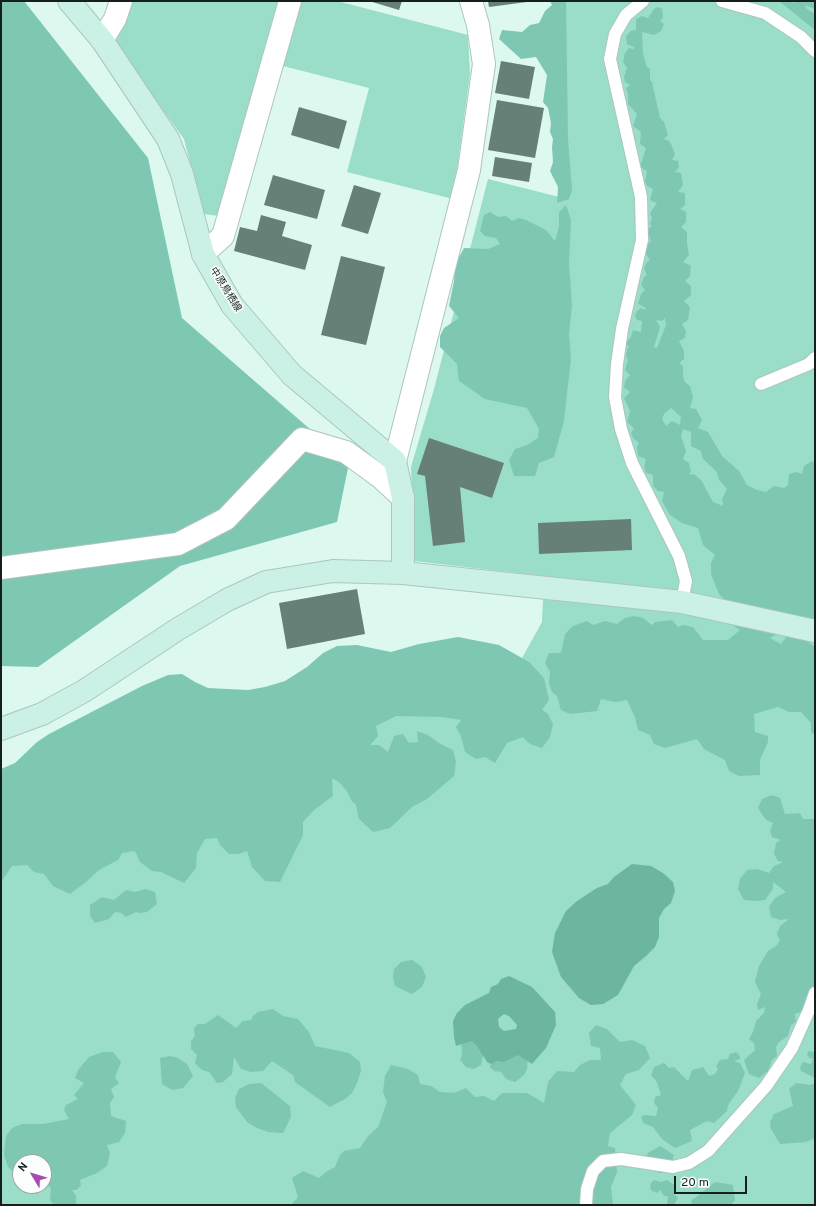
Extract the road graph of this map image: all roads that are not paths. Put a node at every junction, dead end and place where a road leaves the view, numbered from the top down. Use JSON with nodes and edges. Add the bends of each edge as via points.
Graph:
{"nodes":[{"id":1,"x":69,"y":1,"type":"edge"},
{"id":2,"x":121,"y":1,"type":"edge"},
{"id":3,"x":290,"y":1,"type":"edge"},
{"id":4,"x":471,"y":1,"type":"edge"},
{"id":5,"x":642,"y":1,"type":"edge"},
{"id":6,"x":722,"y":1,"type":"edge"},
{"id":7,"x":102,"y":40,"type":"junction"},
{"id":8,"x":815,"y":51,"type":"edge"},
{"id":9,"x":203,"y":254,"type":"junction"},
{"id":10,"x":815,"y":358,"type":"edge"},
{"id":11,"x":761,"y":384,"type":"dead end"},
{"id":12,"x":395,"y":461,"type":"junction"},
{"id":13,"x":402,"y":498,"type":"junction"},
{"id":14,"x":1,"y":568,"type":"edge"},
{"id":15,"x":403,"y":573,"type":"junction"},
{"id":16,"x":682,"y":602,"type":"junction"},
{"id":17,"x":815,"y":631,"type":"edge"},
{"id":18,"x":1,"y":729,"type":"edge"},
{"id":19,"x":815,"y":993,"type":"edge"},
{"id":20,"x":586,"y":1205,"type":"edge"}],
"edges":[{"from":1,"to":7,"type":"street","name":"中原鳥栖線"},
{"from":2,"to":7,"type":"street","via":[[115,19]]},
{"from":3,"to":9,"type":"street","via":[[223,236]]},
{"from":4,"to":12,"type":"street","via":[[478,25],[484,64],[469,170]]},
{"from":5,"to":16,"type":"lane","via":[[626,15],[615,34],[610,59],[641,197],[642,240],[622,329],[615,397],[621,429],[632,463],[679,556],[686,581]]},
{"from":6,"to":8,"type":"lane","via":[[765,13],[801,37]]},
{"from":7,"to":9,"type":"street","name":"中原鳥栖線","via":[[168,139],[182,174]]},
{"from":9,"to":12,"type":"street","name":"中原鳥栖線","via":[[232,305],[292,375]]},
{"from":10,"to":11,"type":"lane","via":[[809,364]]},
{"from":12,"to":13,"type":"street"},
{"from":13,"to":14,"type":"street","via":[[379,476],[346,452],[302,439],[226,519],[178,544]]},
{"from":13,"to":15,"type":"street"},
{"from":15,"to":16,"type":"street"},
{"from":15,"to":18,"type":"street","via":[[333,571],[266,582],[226,600],[84,691],[42,714]]},
{"from":16,"to":17,"type":"street"},
{"from":19,"to":20,"type":"lane","via":[[792,1048],[766,1086],[708,1151],[689,1163],[673,1167],[621,1159],[603,1161],[593,1171],[587,1189]]}]}
